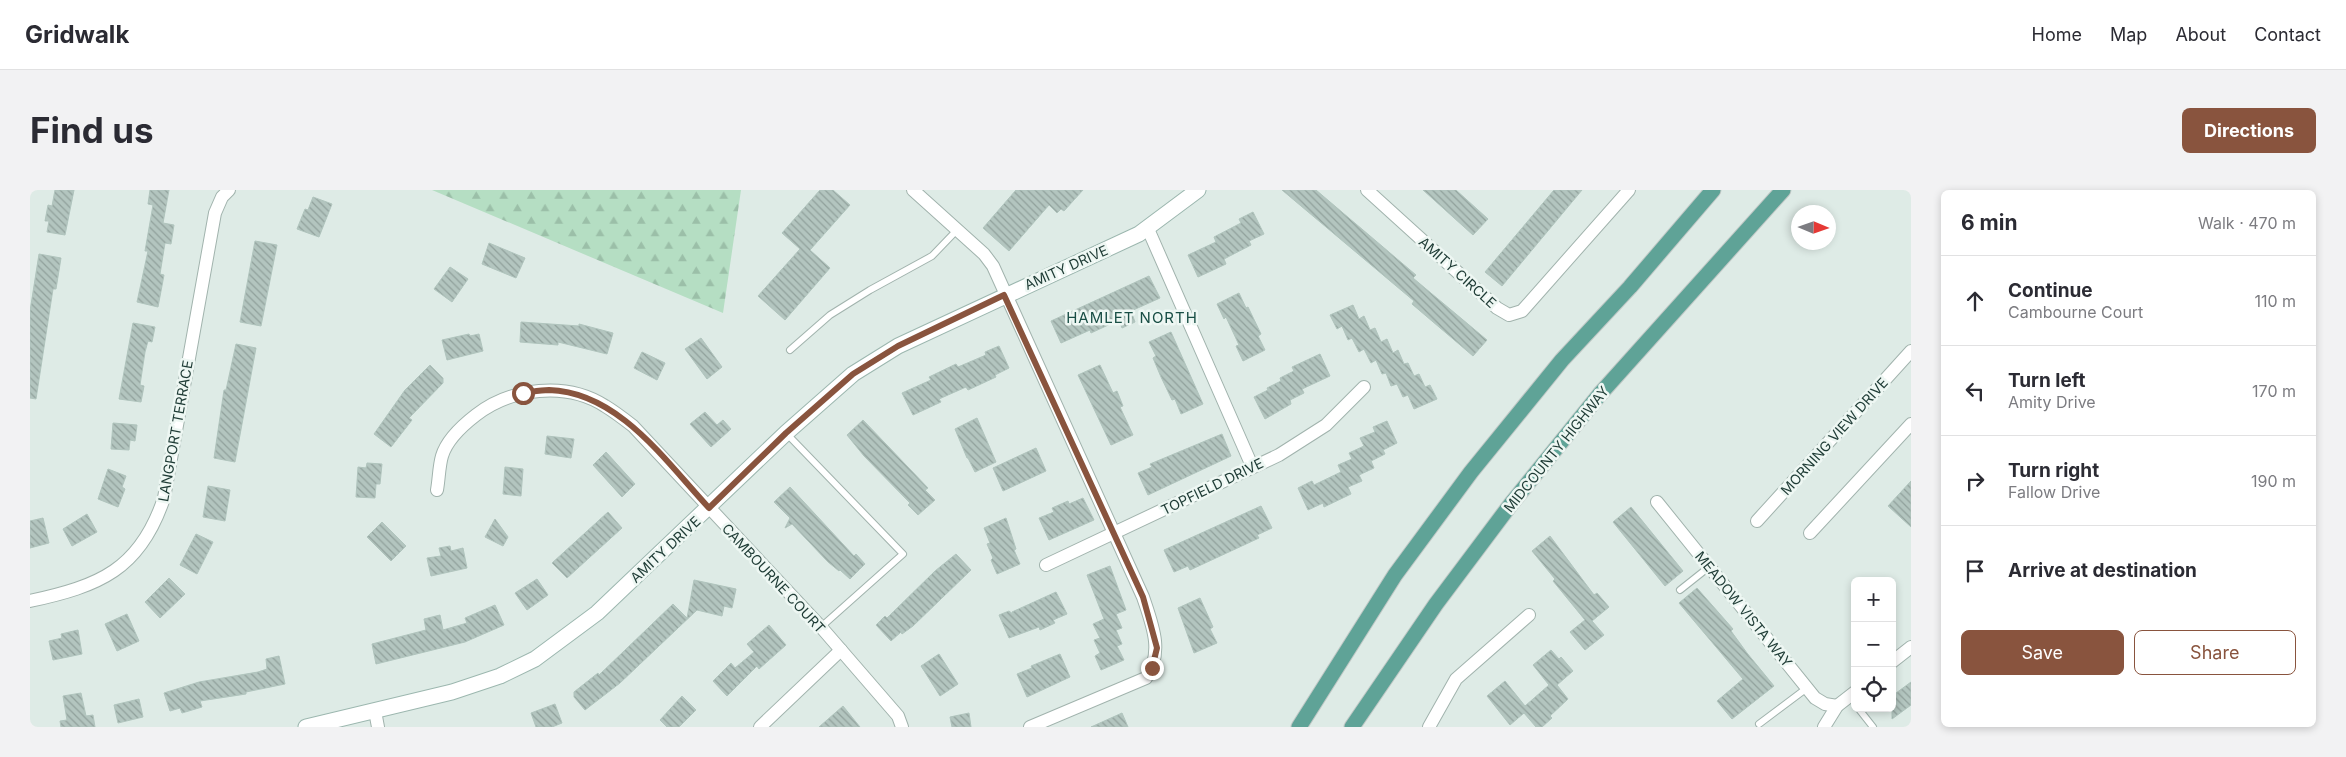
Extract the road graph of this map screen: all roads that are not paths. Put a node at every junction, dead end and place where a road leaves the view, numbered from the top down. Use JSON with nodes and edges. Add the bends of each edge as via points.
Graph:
{"nodes":[{"id":1,"x":229,"y":190,"type":"edge"},
{"id":2,"x":913,"y":190,"type":"edge"},
{"id":3,"x":1197,"y":190,"type":"edge"},
{"id":4,"x":1367,"y":190,"type":"edge"},
{"id":5,"x":1630,"y":190,"type":"edge"},
{"id":6,"x":1713,"y":190,"type":"edge"},
{"id":7,"x":1783,"y":190,"type":"edge"},
{"id":8,"x":1148,"y":229,"type":"junction"},
{"id":9,"x":957,"y":230,"type":"junction"},
{"id":10,"x":1004,"y":295,"type":"junction"},
{"id":11,"x":790,"y":350,"type":"dead end"},
{"id":12,"x":1911,"y":351,"type":"edge"},
{"id":13,"x":1364,"y":387,"type":"dead end"},
{"id":14,"x":1911,"y":424,"type":"edge"},
{"id":15,"x":786,"y":433,"type":"junction"},
{"id":16,"x":1252,"y":466,"type":"junction"},
{"id":17,"x":437,"y":490,"type":"dead end"},
{"id":18,"x":1657,"y":502,"type":"dead end"},
{"id":19,"x":709,"y":508,"type":"junction"},
{"id":20,"x":1756,"y":522,"type":"dead end"},
{"id":21,"x":1810,"y":533,"type":"dead end"},
{"id":22,"x":1113,"y":535,"type":"junction"},
{"id":23,"x":1046,"y":565,"type":"dead end"},
{"id":24,"x":1709,"y":567,"type":"junction"},
{"id":25,"x":1680,"y":590,"type":"dead end"},
{"id":26,"x":30,"y":601,"type":"edge"},
{"id":27,"x":1529,"y":615,"type":"dead end"},
{"id":28,"x":821,"y":627,"type":"junction"},
{"id":29,"x":1911,"y":647,"type":"edge"},
{"id":30,"x":841,"y":650,"type":"junction"},
{"id":31,"x":1896,"y":659,"type":"edge"},
{"id":32,"x":1807,"y":688,"type":"junction"},
{"id":33,"x":1851,"y":699,"type":"edge"},
{"id":34,"x":1837,"y":706,"type":"junction"},
{"id":35,"x":375,"y":711,"type":"junction"},
{"id":36,"x":1861,"y":712,"type":"edge"},
{"id":37,"x":1759,"y":724,"type":"dead end"},
{"id":38,"x":306,"y":727,"type":"edge"},
{"id":39,"x":378,"y":727,"type":"edge"},
{"id":40,"x":760,"y":727,"type":"edge"},
{"id":41,"x":902,"y":727,"type":"edge"},
{"id":42,"x":1030,"y":727,"type":"edge"},
{"id":43,"x":1299,"y":727,"type":"edge"},
{"id":44,"x":1352,"y":727,"type":"edge"},
{"id":45,"x":1429,"y":727,"type":"edge"},
{"id":46,"x":1824,"y":727,"type":"edge"},
{"id":47,"x":1873,"y":727,"type":"edge"}],
"edges":[{"from":1,"to":26,"type":"street","name":"LANGPORT TERRACE","via":[[215,213],[157,522],[145,540],[114,571],[75,590]]},
{"from":2,"to":9,"type":"street"},
{"from":3,"to":8,"type":"street","name":"AMITY DRIVE"},
{"from":4,"to":5,"type":"street","name":"AMITY CIRCLE","via":[[1497,308],[1509,314],[1522,311]]},
{"from":6,"to":43,"type":"main road","via":[[1562,360],[1471,472],[1395,575]]},
{"from":7,"to":44,"type":"main road","name":"MIDCOUNTY HIGHWAY","via":[[1600,394],[1510,504],[1436,604]]},
{"from":8,"to":10,"type":"street","name":"AMITY DRIVE"},
{"from":8,"to":16,"type":"street"},
{"from":9,"to":10,"type":"street","via":[[984,254]]},
{"from":9,"to":11,"type":"lane","via":[[932,256],[830,315]]},
{"from":10,"to":15,"type":"street","name":"AMITY DRIVE","via":[[898,346],[860,370]]},
{"from":10,"to":22,"type":"street"},
{"from":12,"to":20,"type":"street","name":"MORNING VIEW DRIVE"},
{"from":13,"to":16,"type":"street","name":"TOPFIELD DRIVE","via":[[1326,425],[1278,455]]},
{"from":14,"to":21,"type":"street"},
{"from":15,"to":19,"type":"street","name":"AMITY DRIVE"},
{"from":15,"to":28,"type":"lane","via":[[903,554]]},
{"from":16,"to":22,"type":"street","name":"TOPFIELD DRIVE"},
{"from":17,"to":19,"type":"street","name":"CAMBOURNE COURT","via":[[442,456],[449,442],[467,422],[491,404],[523,393],[550,390],[580,395],[604,405],[633,426]]},
{"from":18,"to":24,"type":"street","name":"MEADOW VISTA WAY"},
{"from":19,"to":28,"type":"street","name":"CAMBOURNE COURT"},
{"from":19,"to":35,"type":"street","name":"AMITY DRIVE","via":[[598,613],[536,658],[476,684]]},
{"from":22,"to":23,"type":"street","name":"TOPFIELD DRIVE"},
{"from":22,"to":42,"type":"street","via":[[1143,597],[1152,626],[1157,648],[1152,668],[1146,678]]},
{"from":24,"to":25,"type":"lane"},
{"from":24,"to":32,"type":"street","name":"MEADOW VISTA WAY"},
{"from":27,"to":45,"type":"street","via":[[1456,679]]},
{"from":28,"to":30,"type":"street","name":"CAMBOURNE COURT"},
{"from":29,"to":31,"type":"street"},
{"from":30,"to":40,"type":"street"},
{"from":30,"to":41,"type":"street","name":"CAMBOURNE COURT","via":[[898,716]]},
{"from":32,"to":34,"type":"street","name":"MEADOW VISTA WAY","via":[[1825,704]]},
{"from":32,"to":37,"type":"lane"},
{"from":33,"to":34,"type":"street"},
{"from":34,"to":46,"type":"street"},
{"from":35,"to":38,"type":"street","name":"AMITY DRIVE"},
{"from":35,"to":39,"type":"street"},
{"from":36,"to":47,"type":"lane"}]}
